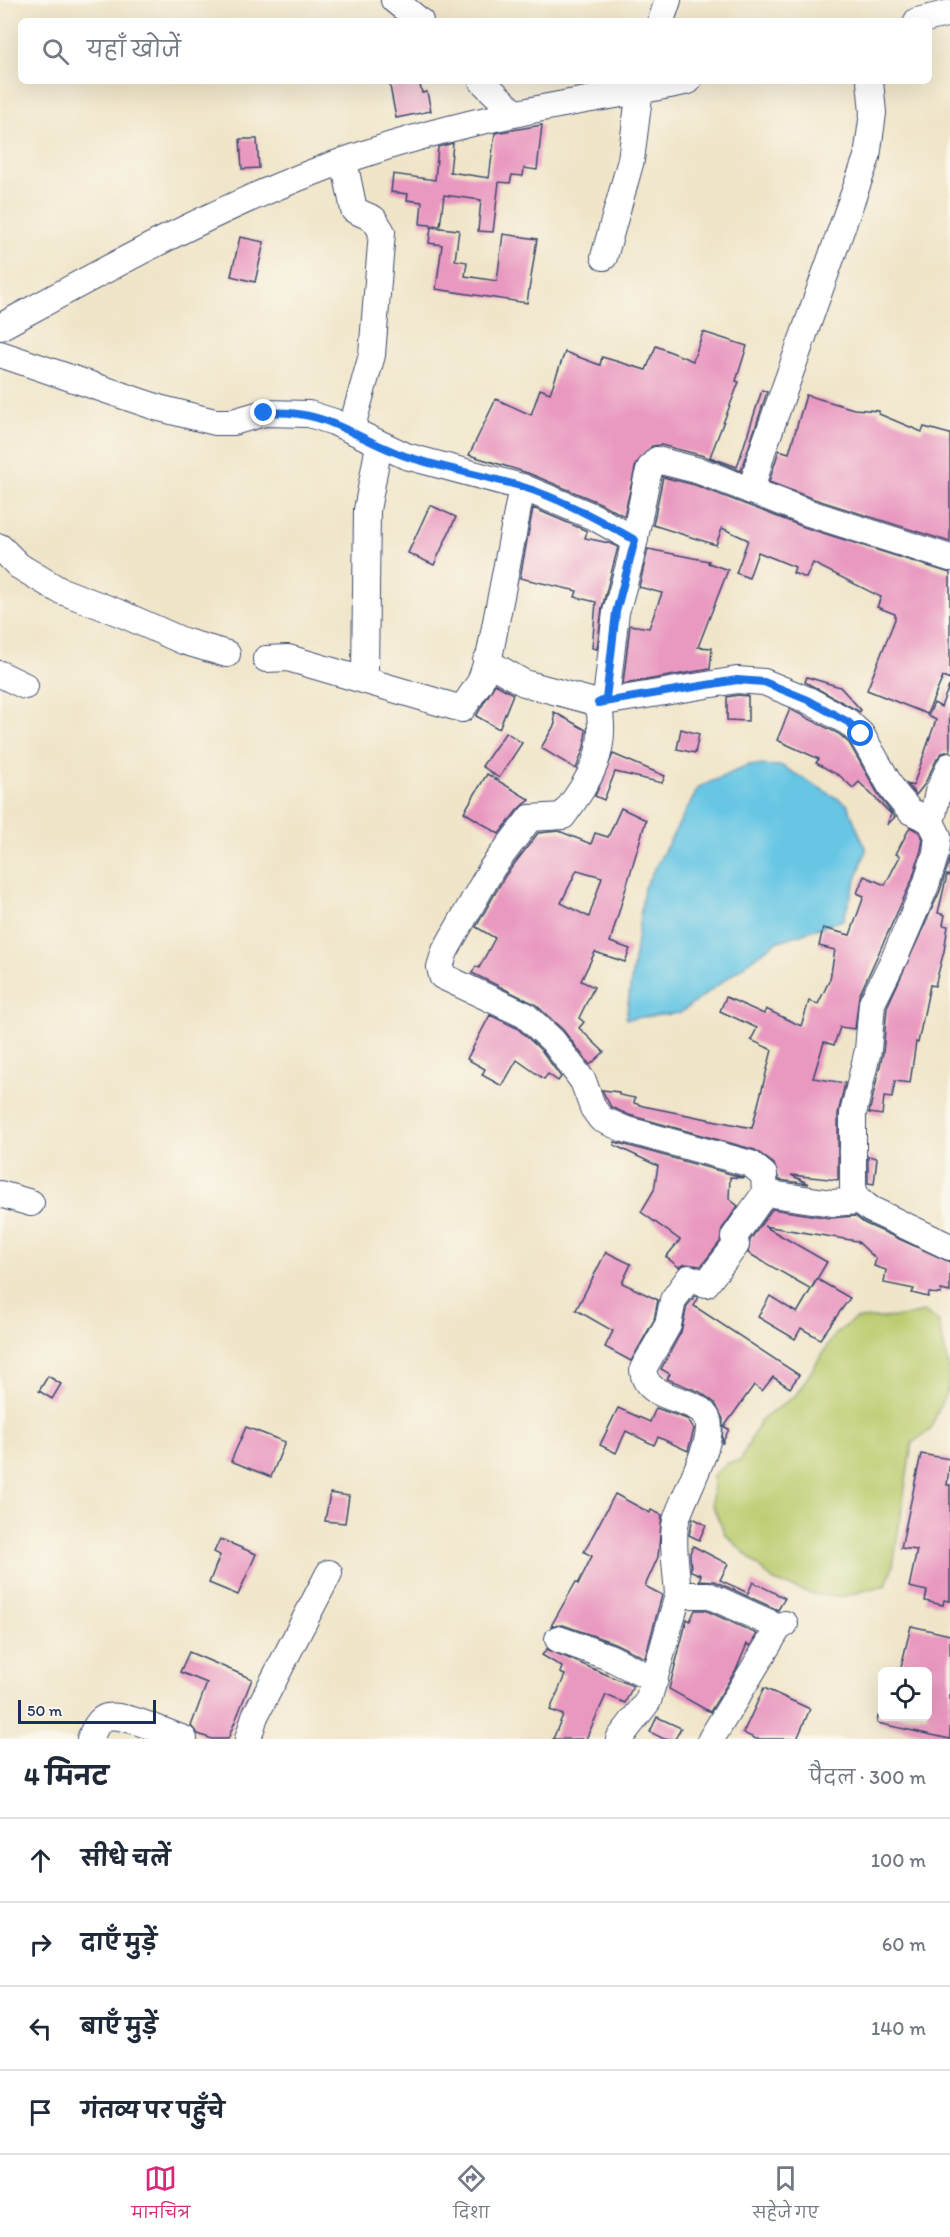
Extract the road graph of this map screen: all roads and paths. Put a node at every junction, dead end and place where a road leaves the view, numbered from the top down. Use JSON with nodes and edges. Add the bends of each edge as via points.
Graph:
{"nodes":[{"id":1,"x":394,"y":0,"type":"edge"},
{"id":2,"x":668,"y":0,"type":"edge"},
{"id":3,"x":950,"y":13,"type":"edge"},
{"id":4,"x":416,"y":18,"type":"edge"},
{"id":5,"x":662,"y":18,"type":"edge"},
{"id":6,"x":930,"y":18,"type":"edge"},
{"id":7,"x":485,"y":84,"type":"edge"},
{"id":8,"x":659,"y":84,"type":"edge"},
{"id":9,"x":870,"y":84,"type":"edge"},
{"id":10,"x":639,"y":86,"type":"edge"},
{"id":11,"x":515,"y":113,"type":"junction"},
{"id":12,"x":344,"y":161,"type":"junction"},
{"id":13,"x":604,"y":257,"type":"dead end"},
{"id":14,"x":0,"y":327,"type":"edge"},
{"id":15,"x":0,"y":354,"type":"edge"},
{"id":16,"x":351,"y":430,"type":"junction"},
{"id":17,"x":379,"y":446,"type":"junction"},
{"id":18,"x":522,"y":487,"type":"junction"},
{"id":19,"x":751,"y":491,"type":"junction"},
{"id":20,"x":635,"y":540,"type":"junction"},
{"id":21,"x":0,"y":547,"type":"edge"},
{"id":22,"x":950,"y":558,"type":"edge"},
{"id":23,"x":227,"y":654,"type":"dead end"},
{"id":24,"x":266,"y":658,"type":"dead end"},
{"id":25,"x":486,"y":661,"type":"junction"},
{"id":26,"x":365,"y":672,"type":"dead end"},
{"id":27,"x":0,"y":674,"type":"edge"},
{"id":28,"x":25,"y":686,"type":"dead end"},
{"id":29,"x":598,"y":703,"type":"junction"},
{"id":30,"x":950,"y":766,"type":"edge"},
{"id":31,"x":929,"y":818,"type":"junction"},
{"id":32,"x":765,"y":1193,"type":"junction"},
{"id":33,"x":0,"y":1194,"type":"edge"},
{"id":34,"x":859,"y":1201,"type":"junction"},
{"id":35,"x":31,"y":1203,"type":"dead end"},
{"id":36,"x":950,"y":1247,"type":"edge"},
{"id":37,"x":328,"y":1573,"type":"dead end"},
{"id":38,"x":678,"y":1595,"type":"junction"},
{"id":39,"x":558,"y":1639,"type":"dead end"},
{"id":40,"x":655,"y":1680,"type":"junction"},
{"id":41,"x":90,"y":1739,"type":"edge"},
{"id":42,"x":184,"y":1739,"type":"edge"},
{"id":43,"x":248,"y":1739,"type":"edge"},
{"id":44,"x":619,"y":1739,"type":"edge"},
{"id":45,"x":711,"y":1739,"type":"edge"}],
"edges":[{"from":1,"to":4,"type":"street"},
{"from":2,"to":5,"type":"street"},
{"from":3,"to":6,"type":"street"},
{"from":7,"to":11,"type":"street"},
{"from":8,"to":10,"type":"street"},
{"from":9,"to":19,"type":"street","via":[[873,113],[867,157]]},
{"from":10,"to":11,"type":"street"},
{"from":10,"to":13,"type":"street","via":[[631,160]]},
{"from":11,"to":12,"type":"street","via":[[442,130]]},
{"from":12,"to":14,"type":"street","via":[[141,250]]},
{"from":12,"to":16,"type":"street","via":[[354,210],[374,219],[382,232],[372,354]]},
{"from":15,"to":16,"type":"street","via":[[191,417],[225,423],[285,411],[309,414]]},
{"from":16,"to":17,"type":"street"},
{"from":17,"to":18,"type":"street"},
{"from":17,"to":26,"type":"street","via":[[367,510]]},
{"from":18,"to":20,"type":"street","via":[[594,517]]},
{"from":18,"to":25,"type":"street"},
{"from":19,"to":20,"type":"street","via":[[700,471],[657,460],[647,478]]},
{"from":19,"to":22,"type":"street"},
{"from":20,"to":29,"type":"street","via":[[616,612],[606,699]]},
{"from":21,"to":23,"type":"street","via":[[19,566],[58,590],[183,642]]},
{"from":24,"to":25,"type":"street","via":[[288,658],[462,709],[480,682]]},
{"from":25,"to":29,"type":"street","via":[[524,682]]},
{"from":27,"to":28,"type":"street"},
{"from":29,"to":31,"type":"street","via":[[737,680],[764,682],[848,722],[861,734],[894,792],[910,811]]},
{"from":29,"to":32,"type":"street","via":[[603,726],[601,747],[584,787],[563,816],[530,818],[492,868],[445,951],[440,967],[442,976],[525,1015],[553,1041],[583,1081],[593,1108],[602,1119],[624,1129],[751,1164],[764,1175]]},
{"from":30,"to":31,"type":"street"},
{"from":31,"to":34,"type":"street","via":[[938,836],[936,853],[896,957],[872,1003],[868,1050],[853,1114],[853,1187]]},
{"from":32,"to":34,"type":"street","via":[[832,1203]]},
{"from":32,"to":38,"type":"street","via":[[734,1237],[736,1245],[706,1284],[689,1278],[674,1300],[668,1325],[643,1369],[648,1386],[703,1412],[708,1422],[706,1442],[675,1523]]},
{"from":33,"to":35,"type":"street"},
{"from":34,"to":36,"type":"street"},
{"from":37,"to":43,"type":"street","via":[[255,1716]]},
{"from":38,"to":40,"type":"street"},
{"from":38,"to":45,"type":"street","via":[[708,1596],[782,1626]]},
{"from":39,"to":40,"type":"street","via":[[609,1657]]},
{"from":40,"to":44,"type":"street","via":[[648,1701]]},
{"from":41,"to":42,"type":"street","via":[[100,1720],[107,1717],[125,1718]]}]}
